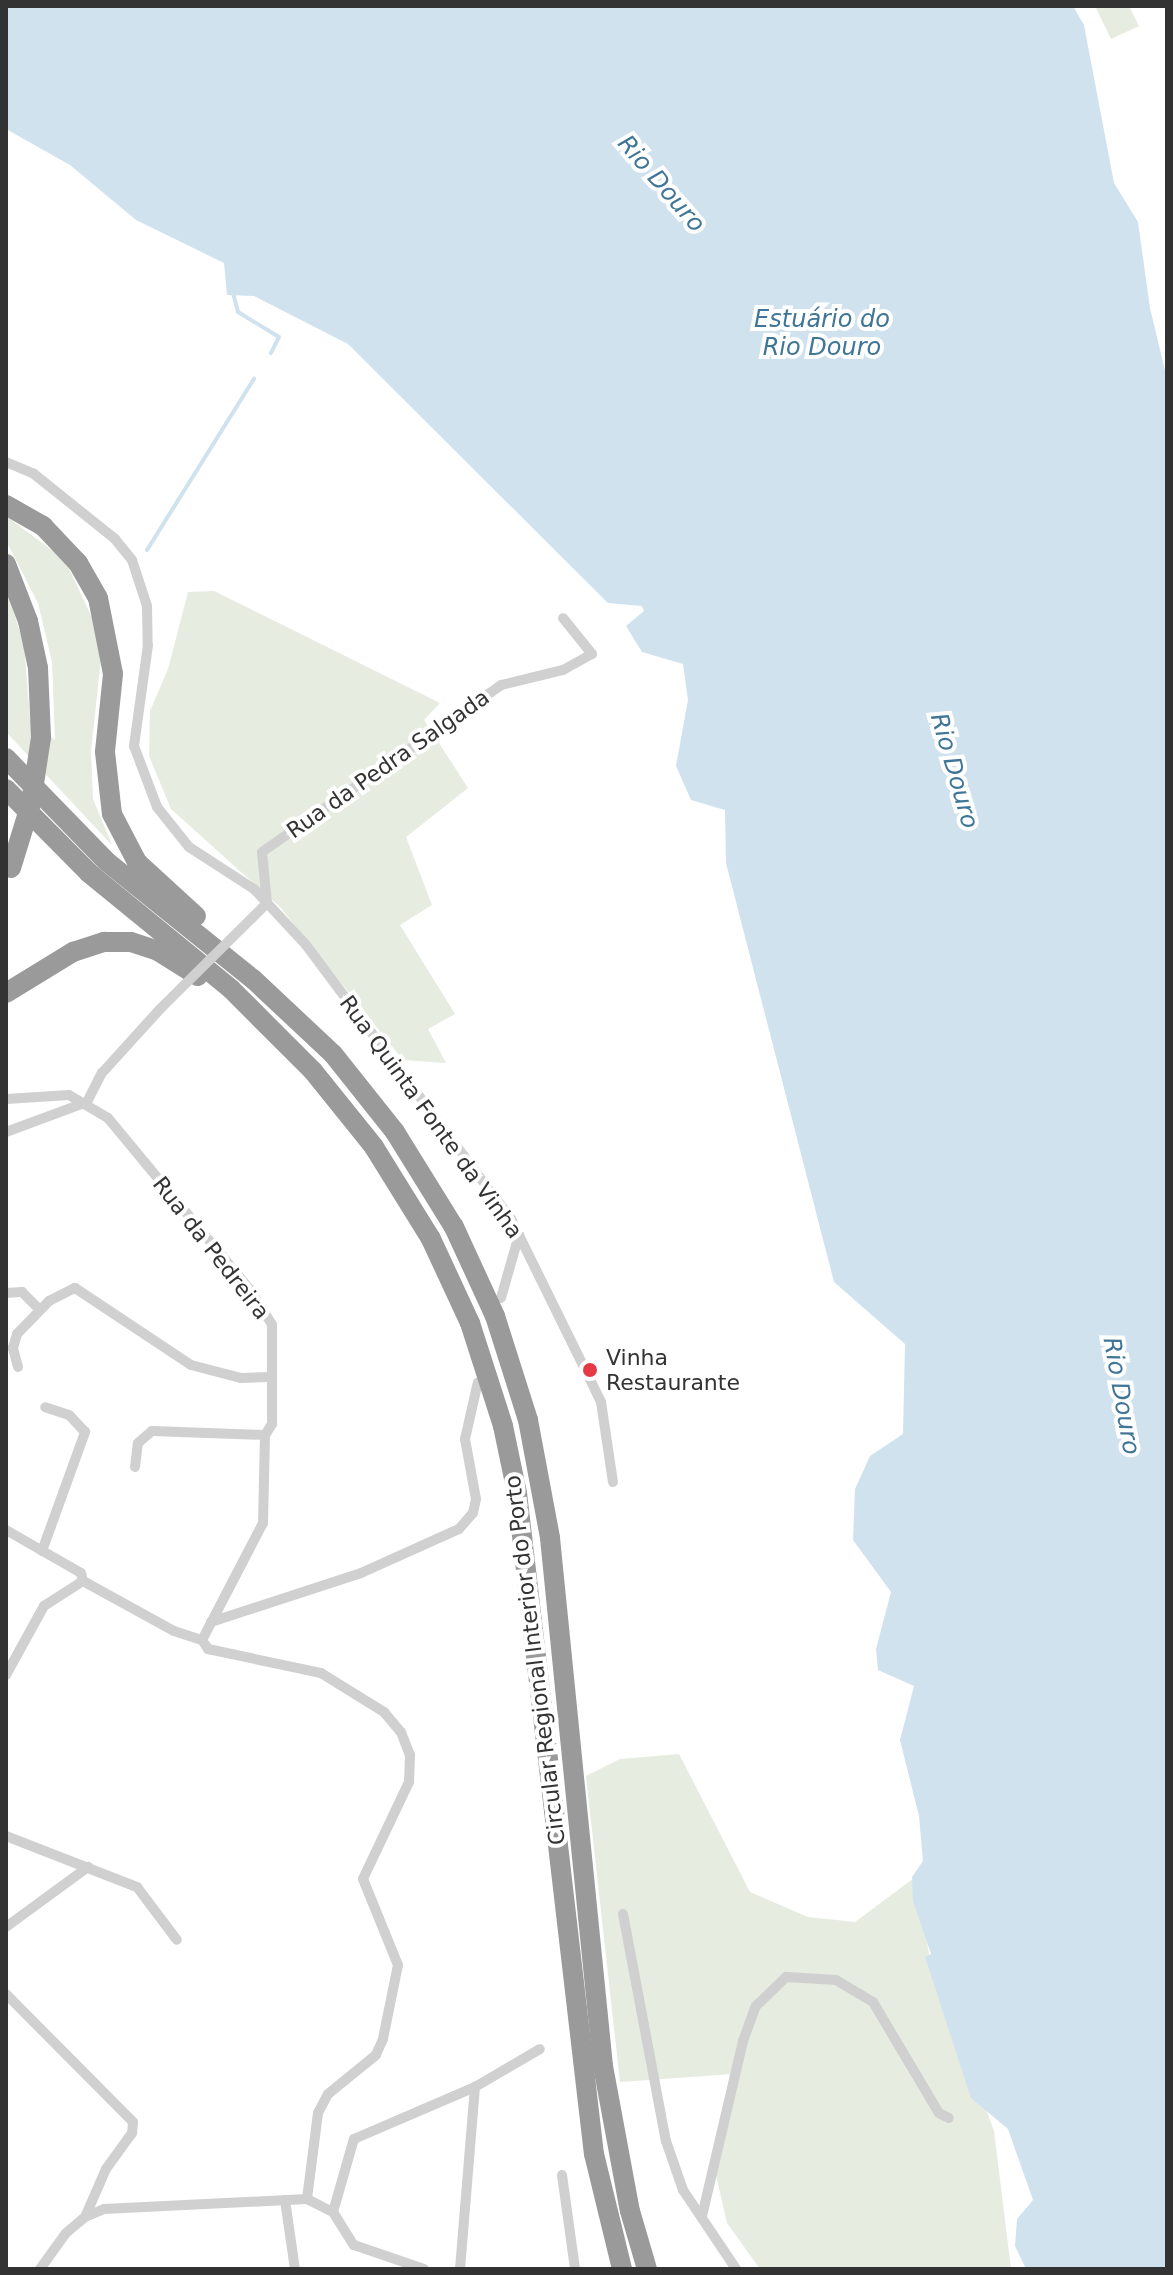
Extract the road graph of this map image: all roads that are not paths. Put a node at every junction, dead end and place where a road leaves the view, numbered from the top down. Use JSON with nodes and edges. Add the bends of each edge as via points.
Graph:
{"nodes":[{"id":1,"x":6,"y":462,"type":"edge"},
{"id":2,"x":6,"y":505,"type":"edge"},
{"id":3,"x":6,"y":564,"type":"edge"},
{"id":4,"x":563,"y":618,"type":"dead end"},
{"id":5,"x":6,"y":758,"type":"edge"},
{"id":6,"x":6,"y":789,"type":"edge"},
{"id":7,"x":8,"y":872,"type":"edge"},
{"id":8,"x":267,"y":903,"type":"junction"},
{"id":9,"x":6,"y":993,"type":"edge"},
{"id":10,"x":280,"y":1001,"type":"junction"},
{"id":11,"x":264,"y":1021,"type":"junction"},
{"id":12,"x":6,"y":1099,"type":"edge"},
{"id":13,"x":87,"y":1102,"type":"junction"},
{"id":14,"x":6,"y":1132,"type":"edge"},
{"id":15,"x":519,"y":1235,"type":"junction"},
{"id":16,"x":6,"y":1293,"type":"edge"},
{"id":17,"x":501,"y":1298,"type":"dead end"},
{"id":18,"x":40,"y":1310,"type":"junction"},
{"id":19,"x":18,"y":1367,"type":"dead end"},
{"id":20,"x":270,"y":1377,"type":"junction"},
{"id":21,"x":478,"y":1382,"type":"dead end"},
{"id":22,"x":45,"y":1407,"type":"dead end"},
{"id":23,"x":265,"y":1435,"type":"junction"},
{"id":24,"x":135,"y":1467,"type":"dead end"},
{"id":25,"x":613,"y":1482,"type":"dead end"},
{"id":26,"x":6,"y":1530,"type":"edge"},
{"id":27,"x":42,"y":1551,"type":"junction"},
{"id":28,"x":83,"y":1581,"type":"junction"},
{"id":29,"x":211,"y":1622,"type":"junction"},
{"id":30,"x":202,"y":1640,"type":"junction"},
{"id":31,"x":6,"y":1675,"type":"edge"},
{"id":32,"x":6,"y":1836,"type":"edge"},
{"id":33,"x":88,"y":1867,"type":"junction"},
{"id":34,"x":623,"y":1914,"type":"dead end"},
{"id":35,"x":6,"y":1927,"type":"edge"},
{"id":36,"x":177,"y":1940,"type":"dead end"},
{"id":37,"x":6,"y":1994,"type":"edge"},
{"id":38,"x":540,"y":2049,"type":"dead end"},
{"id":39,"x":475,"y":2087,"type":"junction"},
{"id":40,"x":949,"y":2118,"type":"dead end"},
{"id":41,"x":562,"y":2175,"type":"dead end"},
{"id":42,"x":307,"y":2199,"type":"junction"},
{"id":43,"x":285,"y":2200,"type":"junction"},
{"id":44,"x":333,"y":2212,"type":"junction"},
{"id":45,"x":702,"y":2216,"type":"junction"},
{"id":46,"x":85,"y":2217,"type":"junction"},
{"id":47,"x":40,"y":2269,"type":"edge"},
{"id":48,"x":295,"y":2269,"type":"edge"},
{"id":49,"x":424,"y":2269,"type":"edge"},
{"id":50,"x":460,"y":2269,"type":"edge"},
{"id":51,"x":575,"y":2269,"type":"edge"},
{"id":52,"x":622,"y":2269,"type":"edge"},
{"id":53,"x":647,"y":2269,"type":"edge"},
{"id":54,"x":736,"y":2269,"type":"edge"}],
"edges":[{"from":1,"to":8,"type":"street","name":"Rua Quinta Fonte da Vinha","via":[[34,474],[115,539],[132,560],[147,606],[148,645],[134,746],[143,780],[189,847]]},
{"from":2,"to":10,"type":"highway","via":[[43,526],[78,563],[98,598],[113,674],[105,783],[129,851],[156,882],[251,964]]},
{"from":3,"to":7,"type":"highway","bridge":true,"via":[[28,621],[38,668],[41,738],[31,803]]},
{"from":4,"to":8,"type":"street","name":"Rua da Pedra Salgada","via":[[592,654],[563,670],[501,685],[262,852]]},
{"from":5,"to":10,"type":"highway","name":"Circular Regional Interior do Porto","via":[[106,861]]},
{"from":6,"to":11,"type":"highway","name":"Circular Regional Interior do Porto","via":[[89,873]]},
{"from":8,"to":13,"type":"street","bridge":true,"via":[[102,1073]]},
{"from":8,"to":15,"type":"street","name":"Rua Quinta Fonte da Vinha","via":[[306,945]]},
{"from":9,"to":11,"type":"highway","via":[[73,952],[104,942],[131,942],[158,951]]},
{"from":10,"to":53,"type":"highway","name":"Circular Regional Interior do Porto","via":[[333,1054],[395,1132],[454,1227],[495,1316],[522,1398],[550,1538],[603,2066],[630,2211]]},
{"from":11,"to":52,"type":"highway","name":"Circular Regional Interior do Porto","via":[[313,1071],[374,1147],[431,1239],[470,1323],[503,1426],[539,1649],[594,2154]]},
{"from":12,"to":13,"type":"street","via":[[69,1095]]},
{"from":13,"to":14,"type":"street"},
{"from":13,"to":20,"type":"street","name":"Rua da Pedreira","via":[[108,1118],[266,1311],[272,1325]]},
{"from":15,"to":17,"type":"street"},
{"from":15,"to":25,"type":"street","name":"Rua Quinta Fonte da Vinha","via":[[601,1402]]},
{"from":16,"to":18,"type":"street","via":[[22,1292]]},
{"from":18,"to":19,"type":"street","via":[[17,1334],[13,1348]]},
{"from":18,"to":20,"type":"street","via":[[75,1288],[191,1365],[241,1378]]},
{"from":20,"to":23,"type":"street","name":"Rua da Pedreira","via":[[272,1424]]},
{"from":21,"to":29,"type":"street","via":[[465,1439],[476,1499],[473,1513],[459,1529],[361,1573]]},
{"from":22,"to":27,"type":"street","via":[[69,1415],[85,1432]]},
{"from":23,"to":24,"type":"street","via":[[152,1431],[138,1443]]},
{"from":23,"to":29,"type":"street","name":"Rua da Pedreira","via":[[263,1523]]},
{"from":26,"to":27,"type":"street"},
{"from":27,"to":28,"type":"street","via":[[81,1573]]},
{"from":28,"to":30,"type":"street","via":[[174,1631]]},
{"from":28,"to":31,"type":"street","via":[[44,1606]]},
{"from":29,"to":30,"type":"street","name":"Rua da Pedreira"},
{"from":30,"to":42,"type":"street","via":[[208,1649],[321,1673],[384,1712],[401,1732],[410,1755],[409,1782],[363,1879],[398,1965],[383,2039],[376,2055],[328,2094],[318,2113]]},
{"from":32,"to":33,"type":"street"},
{"from":33,"to":35,"type":"street"},
{"from":33,"to":36,"type":"street","via":[[137,1887]]},
{"from":34,"to":45,"type":"street","via":[[666,2141],[683,2190]]},
{"from":37,"to":46,"type":"street","via":[[133,2122],[132,2133],[106,2169]]},
{"from":38,"to":39,"type":"street"},
{"from":39,"to":44,"type":"street","via":[[354,2139]]},
{"from":39,"to":50,"type":"street"},
{"from":40,"to":45,"type":"street","via":[[939,2113],[873,2002],[836,1980],[786,1977],[756,2006],[743,2041]]},
{"from":41,"to":51,"type":"street"},
{"from":42,"to":43,"type":"street"},
{"from":42,"to":44,"type":"street"},
{"from":43,"to":46,"type":"street","via":[[104,2209]]},
{"from":43,"to":48,"type":"street"},
{"from":44,"to":49,"type":"street","via":[[354,2245]]},
{"from":45,"to":54,"type":"street"},
{"from":46,"to":47,"type":"street"}]}
